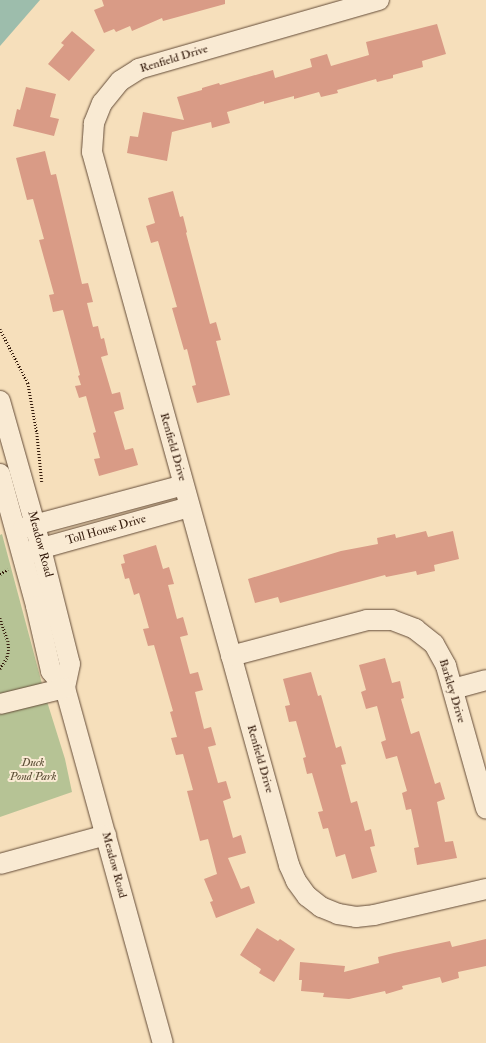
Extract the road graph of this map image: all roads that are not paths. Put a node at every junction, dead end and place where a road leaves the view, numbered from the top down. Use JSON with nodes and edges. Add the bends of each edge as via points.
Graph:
{"nodes":[{"id":1,"x":379,"y":0,"type":"edge"},
{"id":2,"x":0,"y":401,"type":"edge"},
{"id":3,"x":0,"y":474,"type":"edge"},
{"id":4,"x":183,"y":485,"type":"junction"},
{"id":5,"x":189,"y":507,"type":"junction"},
{"id":6,"x":26,"y":527,"type":"junction"},
{"id":7,"x":41,"y":548,"type":"junction"},
{"id":8,"x":16,"y":560,"type":"junction"},
{"id":9,"x":231,"y":656,"type":"junction"},
{"id":10,"x":486,"y":680,"type":"edge"},
{"id":11,"x":65,"y":688,"type":"junction"},
{"id":12,"x":453,"y":689,"type":"junction"},
{"id":13,"x":0,"y":704,"type":"edge"},
{"id":14,"x":486,"y":808,"type":"edge"},
{"id":15,"x":106,"y":835,"type":"junction"},
{"id":16,"x":0,"y":864,"type":"edge"},
{"id":17,"x":486,"y":889,"type":"edge"},
{"id":18,"x":163,"y":1043,"type":"edge"}],
"edges":[{"from":1,"to":4,"type":"street","name":"Renfield Drive","via":[[145,66],[126,76],[115,86],[96,116],[91,145],[94,166]]},
{"from":2,"to":6,"type":"street","name":"Meadow Road"},
{"from":3,"to":6,"type":"street","name":"Meadow Road"},
{"from":4,"to":5,"type":"street","name":"Renfield Drive"},
{"from":4,"to":6,"type":"street","name":"Toll House Drive"},
{"from":5,"to":7,"type":"street","name":"Toll House Drive"},
{"from":5,"to":9,"type":"street","name":"Renfield Drive"},
{"from":6,"to":7,"type":"street","name":"Meadow Road"},
{"from":6,"to":8,"type":"street","name":"Meadow Road"},
{"from":7,"to":8,"type":"street","name":"Toll House Drive"},
{"from":7,"to":11,"type":"street","name":"Meadow Road","via":[[70,664]]},
{"from":8,"to":11,"type":"street","name":"Meadow Road","via":[[51,671]]},
{"from":9,"to":12,"type":"street","name":"Barkley Drive","via":[[373,619],[392,620],[415,629],[434,644],[444,660]]},
{"from":9,"to":17,"type":"street","name":"Renfield Drive","via":[[289,865],[307,896],[332,912],[362,917]]},
{"from":10,"to":12,"type":"street"},
{"from":11,"to":13,"type":"street"},
{"from":11,"to":15,"type":"street","name":"Meadow Road"},
{"from":12,"to":14,"type":"street","name":"Barkley Drive"},
{"from":15,"to":16,"type":"street"},
{"from":15,"to":18,"type":"street","name":"Meadow Road"}]}
